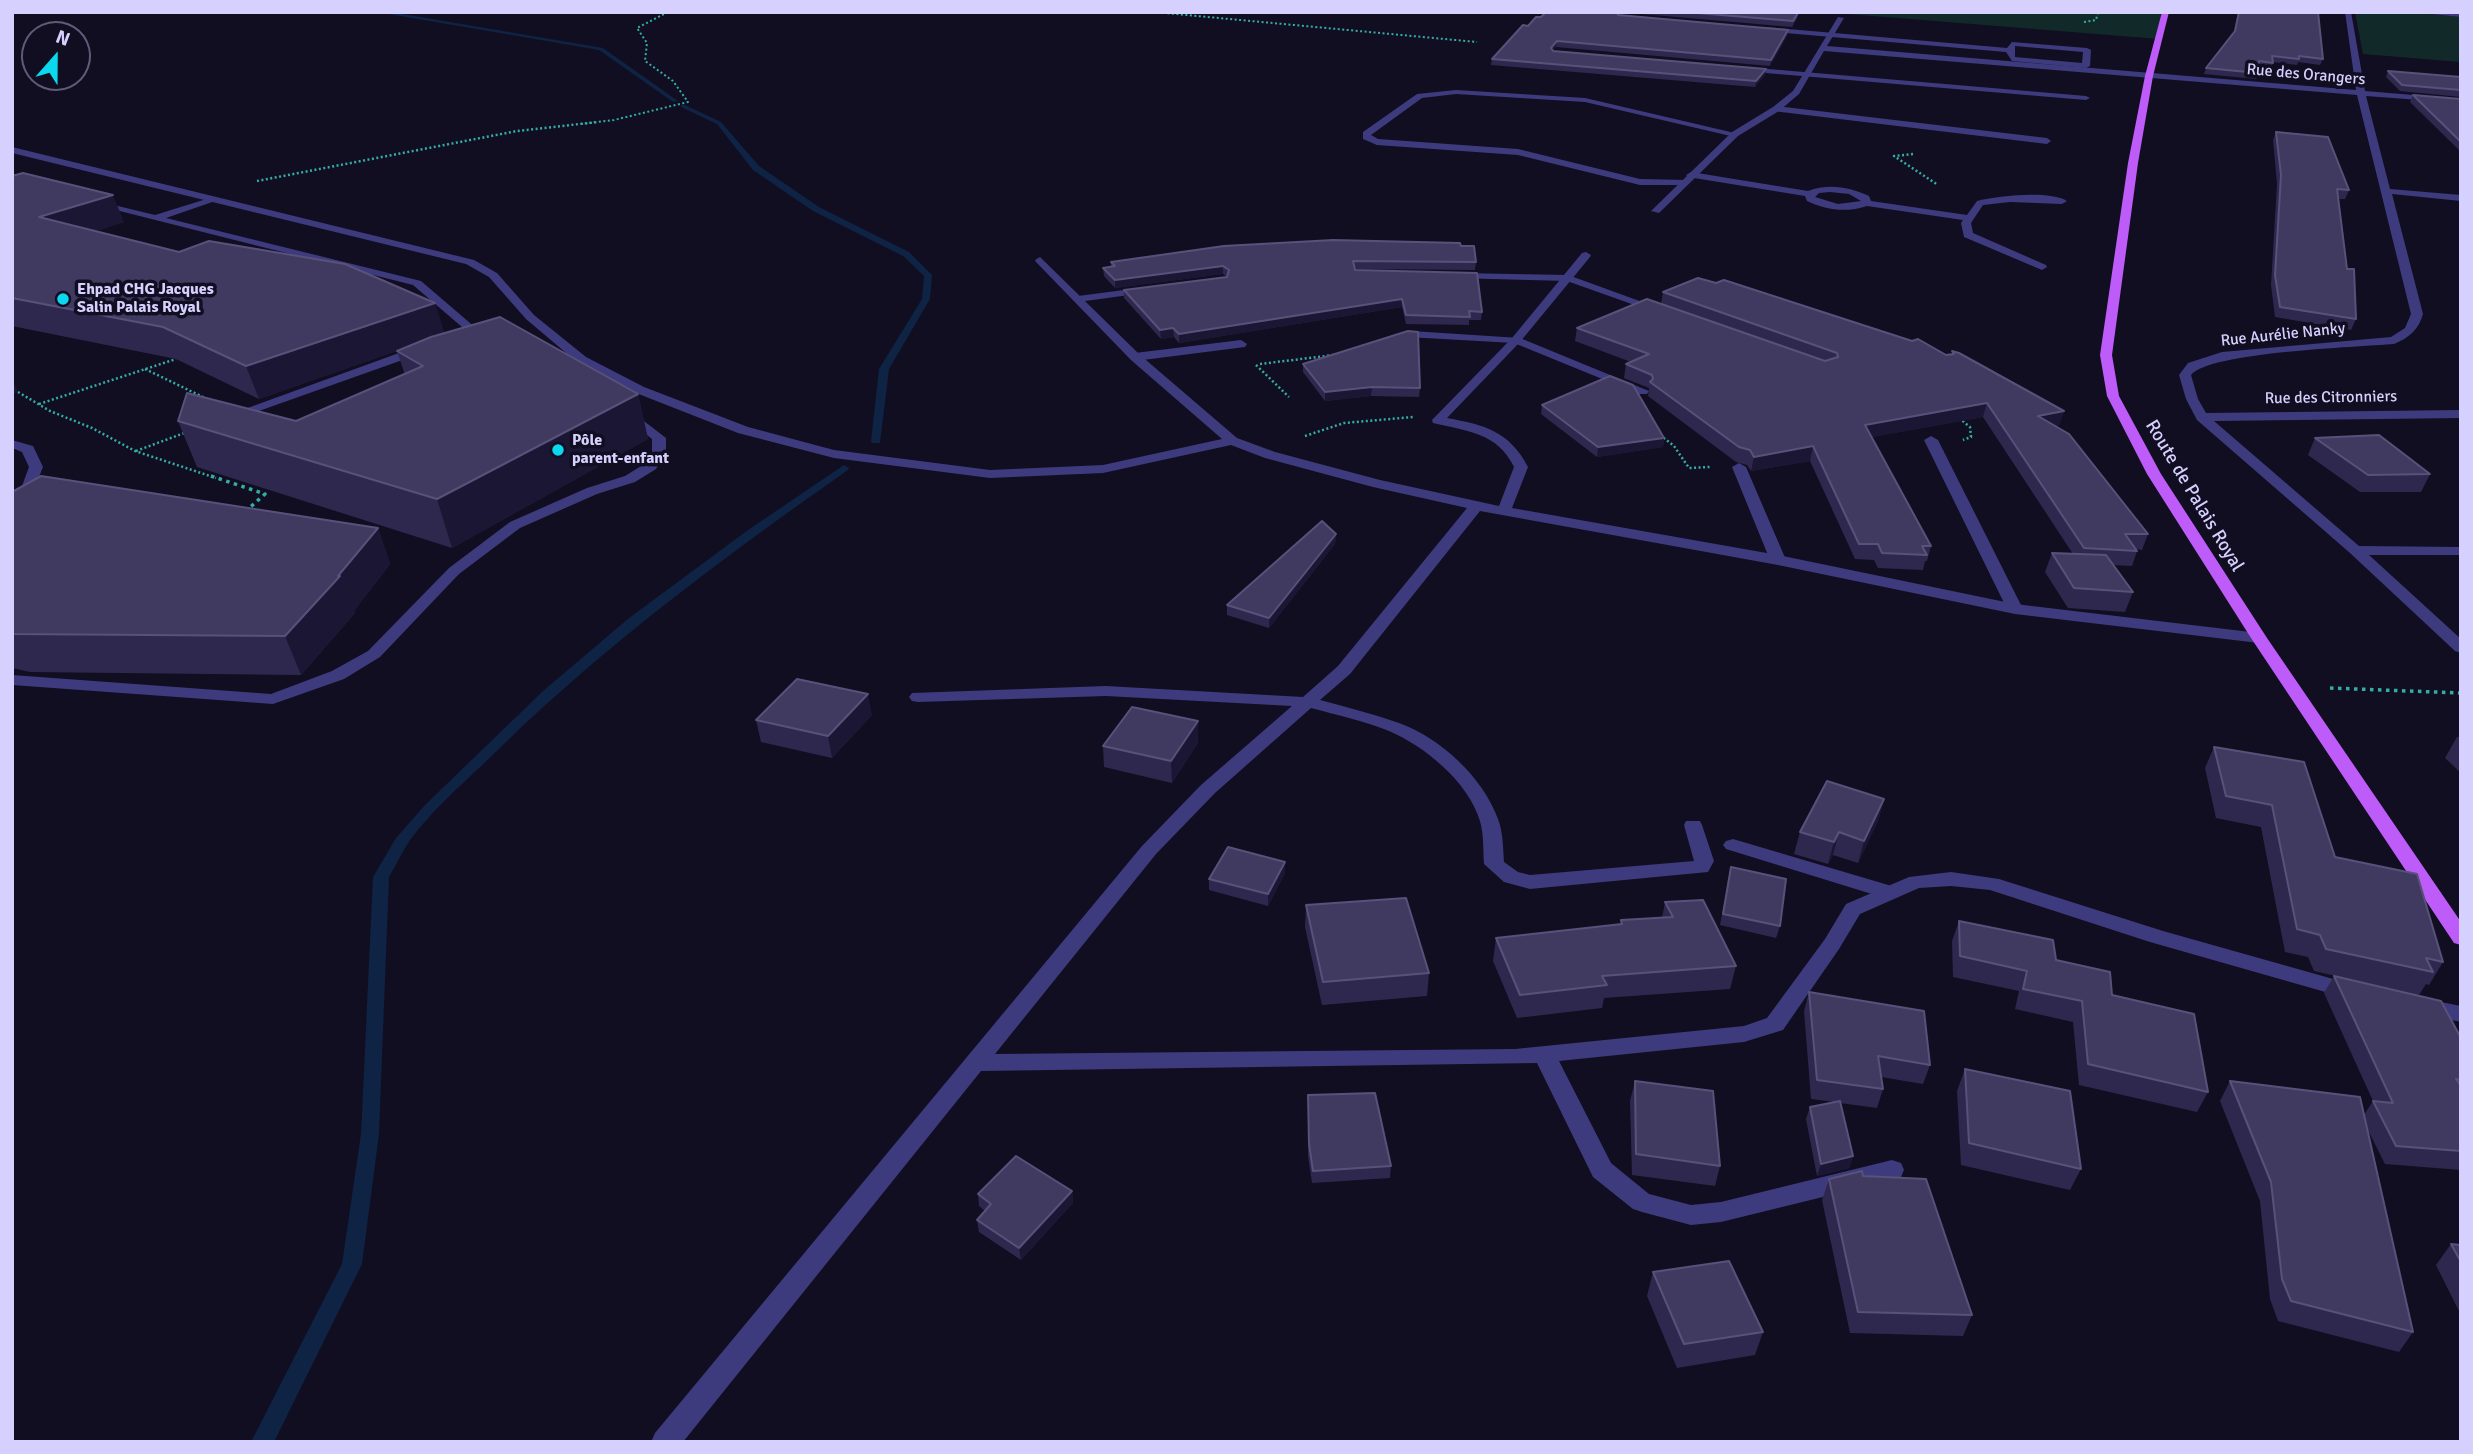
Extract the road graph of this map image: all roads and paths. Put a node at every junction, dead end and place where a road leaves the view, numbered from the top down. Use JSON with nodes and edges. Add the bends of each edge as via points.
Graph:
{"nodes":[{"id":1,"x":668,"y":12,"type":"edge"},
{"id":2,"x":1154,"y":12,"type":"edge"},
{"id":3,"x":2166,"y":12,"type":"edge"},
{"id":4,"x":2348,"y":12,"type":"edge"},
{"id":5,"x":2431,"y":12,"type":"edge"},
{"id":6,"x":2461,"y":15,"type":"edge"},
{"id":7,"x":1840,"y":18,"type":"dead end"},
{"id":8,"x":1750,"y":28,"type":"edge"},
{"id":9,"x":1832,"y":34,"type":"junction"},
{"id":10,"x":1476,"y":43,"type":"dead end"},
{"id":11,"x":1821,"y":48,"type":"junction"},
{"id":12,"x":2009,"y":50,"type":"junction"},
{"id":13,"x":1740,"y":69,"type":"edge"},
{"id":14,"x":1807,"y":75,"type":"junction"},
{"id":15,"x":2150,"y":76,"type":"junction"},
{"id":16,"x":2361,"y":93,"type":"junction"},
{"id":17,"x":2086,"y":98,"type":"dead end"},
{"id":18,"x":2461,"y":101,"type":"edge"},
{"id":19,"x":1776,"y":109,"type":"junction"},
{"id":20,"x":1735,"y":134,"type":"junction"},
{"id":21,"x":2047,"y":141,"type":"dead end"},
{"id":22,"x":12,"y":150,"type":"edge"},
{"id":23,"x":1688,"y":179,"type":"junction"},
{"id":24,"x":2385,"y":191,"type":"junction"},
{"id":25,"x":193,"y":193,"type":"junction"},
{"id":26,"x":1809,"y":194,"type":"junction"},
{"id":27,"x":2461,"y":198,"type":"edge"},
{"id":28,"x":216,"y":199,"type":"junction"},
{"id":29,"x":2062,"y":201,"type":"dead end"},
{"id":30,"x":88,"y":202,"type":"edge"},
{"id":31,"x":1866,"y":203,"type":"junction"},
{"id":32,"x":1656,"y":211,"type":"dead end"},
{"id":33,"x":155,"y":218,"type":"junction"},
{"id":34,"x":1968,"y":218,"type":"junction"},
{"id":35,"x":1586,"y":255,"type":"dead end"},
{"id":36,"x":1040,"y":260,"type":"dead end"},
{"id":37,"x":2042,"y":267,"type":"dead end"},
{"id":38,"x":1450,"y":275,"type":"edge"},
{"id":39,"x":1568,"y":278,"type":"junction"},
{"id":40,"x":1157,"y":288,"type":"edge"},
{"id":41,"x":1078,"y":299,"type":"junction"},
{"id":42,"x":1674,"y":315,"type":"edge"},
{"id":43,"x":1410,"y":335,"type":"edge"},
{"id":44,"x":554,"y":337,"type":"junction"},
{"id":45,"x":1516,"y":340,"type":"junction"},
{"id":46,"x":533,"y":343,"type":"edge"},
{"id":47,"x":503,"y":344,"type":"edge"},
{"id":48,"x":1241,"y":344,"type":"dead end"},
{"id":49,"x":434,"y":345,"type":"edge"},
{"id":50,"x":1341,"y":355,"type":"edge"},
{"id":51,"x":1135,"y":357,"type":"junction"},
{"id":52,"x":176,"y":359,"type":"edge"},
{"id":53,"x":145,"y":369,"type":"junction"},
{"id":54,"x":18,"y":391,"type":"dead end"},
{"id":55,"x":1643,"y":391,"type":"edge"},
{"id":56,"x":1289,"y":397,"type":"dead end"},
{"id":57,"x":38,"y":404,"type":"junction"},
{"id":58,"x":619,"y":407,"type":"edge"},
{"id":59,"x":1951,"y":411,"type":"edge"},
{"id":60,"x":237,"y":414,"type":"junction"},
{"id":61,"x":2461,"y":414,"type":"edge"},
{"id":62,"x":2202,"y":417,"type":"junction"},
{"id":63,"x":1438,"y":420,"type":"junction"},
{"id":64,"x":1658,"y":434,"type":"edge"},
{"id":65,"x":1931,"y":440,"type":"joint"},
{"id":66,"x":1232,"y":441,"type":"junction"},
{"id":67,"x":12,"y":444,"type":"edge"},
{"id":68,"x":135,"y":451,"type":"junction"},
{"id":69,"x":1270,"y":455,"type":"junction"},
{"id":70,"x":1739,"y":467,"type":"joint"},
{"id":71,"x":1476,"y":506,"type":"junction"},
{"id":72,"x":12,"y":507,"type":"edge"},
{"id":73,"x":1504,"y":510,"type":"junction"},
{"id":74,"x":245,"y":511,"type":"edge"},
{"id":75,"x":2355,"y":550,"type":"junction"},
{"id":76,"x":2461,"y":551,"type":"edge"},
{"id":77,"x":1778,"y":560,"type":"junction"},
{"id":78,"x":2015,"y":610,"type":"junction"},
{"id":79,"x":2259,"y":638,"type":"junction"},
{"id":80,"x":2461,"y":648,"type":"edge"},
{"id":81,"x":12,"y":680,"type":"edge"},
{"id":82,"x":2291,"y":686,"type":"junction"},
{"id":83,"x":2461,"y":693,"type":"edge"},
{"id":84,"x":918,"y":697,"type":"dead end"},
{"id":85,"x":1310,"y":702,"type":"junction"},
{"id":86,"x":1693,"y":825,"type":"dead end"},
{"id":87,"x":1733,"y":845,"type":"dead end"},
{"id":88,"x":1888,"y":892,"type":"junction"},
{"id":89,"x":2461,"y":938,"type":"edge"},
{"id":90,"x":2369,"y":996,"type":"edge"},
{"id":91,"x":2408,"y":1004,"type":"edge"},
{"id":92,"x":2461,"y":1014,"type":"edge"},
{"id":93,"x":1544,"y":1054,"type":"junction"},
{"id":94,"x":973,"y":1063,"type":"junction"},
{"id":95,"x":1892,"y":1170,"type":"dead end"},
{"id":96,"x":665,"y":1442,"type":"edge"}],
"edges":[{"from":1,"to":25,"type":"path","via":[[637,28],[647,43],[645,61],[673,81],[688,102],[614,120],[517,131]]},
{"from":2,"to":10,"type":"path"},
{"from":3,"to":15,"type":"main road","name":"Route de Palais Royal"},
{"from":4,"to":16,"type":"street","name":"Rue Aurélie Nanky"},
{"from":5,"to":6,"type":"street"},
{"from":7,"to":9,"type":"street"},
{"from":8,"to":9,"type":"street"},
{"from":9,"to":11,"type":"street"},
{"from":9,"to":12,"type":"street"},
{"from":11,"to":14,"type":"street"},
{"from":11,"to":15,"type":"street","name":"Rue des Orangers"},
{"from":12,"to":12,"type":"street","via":[[2012,44],[2087,50],[2086,66],[2012,59]]},
{"from":13,"to":14,"type":"street"},
{"from":14,"to":17,"type":"street"},
{"from":14,"to":19,"type":"street"},
{"from":15,"to":16,"type":"street","name":"Rue des Orangers"},
{"from":15,"to":79,"type":"main road","name":"Route de Palais Royal","via":[[2106,355],[2113,396],[2154,474]]},
{"from":16,"to":18,"type":"street","name":"Rue des Orangers"},
{"from":16,"to":24,"type":"street","name":"Rue Aurélie Nanky"},
{"from":19,"to":20,"type":"street"},
{"from":19,"to":21,"type":"street"},
{"from":20,"to":23,"type":"street"},
{"from":20,"to":23,"type":"street","via":[[1586,100],[1456,92],[1420,96],[1366,134],[1377,142],[1518,152],[1640,182]]},
{"from":22,"to":25,"type":"street"},
{"from":23,"to":26,"type":"street"},
{"from":23,"to":32,"type":"street"},
{"from":24,"to":27,"type":"street"},
{"from":24,"to":62,"type":"street","name":"Rue Aurélie Nanky","via":[[2417,314],[2414,326],[2393,340],[2222,356],[2192,366],[2185,375]]},
{"from":25,"to":28,"type":"street"},
{"from":26,"to":31,"type":"street","via":[[1810,199],[1832,206]]},
{"from":26,"to":31,"type":"street","via":[[1843,190],[1866,198]]},
{"from":28,"to":33,"type":"street"},
{"from":28,"to":44,"type":"street","via":[[470,262],[493,275]]},
{"from":29,"to":34,"type":"street","via":[[1991,200],[1980,203]]},
{"from":30,"to":33,"type":"street"},
{"from":31,"to":34,"type":"street"},
{"from":33,"to":47,"type":"street","via":[[417,283],[467,333]]},
{"from":34,"to":37,"type":"street","via":[[1968,235]]},
{"from":35,"to":39,"type":"street"},
{"from":36,"to":41,"type":"street"},
{"from":38,"to":39,"type":"street"},
{"from":39,"to":42,"type":"street"},
{"from":39,"to":45,"type":"street"},
{"from":40,"to":41,"type":"street"},
{"from":41,"to":51,"type":"street"},
{"from":43,"to":45,"type":"street"},
{"from":44,"to":46,"type":"street"},
{"from":44,"to":66,"type":"street","via":[[582,360],[640,390],[743,430],[834,454],[990,474],[1103,469]]},
{"from":45,"to":55,"type":"street"},
{"from":45,"to":63,"type":"street"},
{"from":48,"to":51,"type":"street"},
{"from":49,"to":60,"type":"street"},
{"from":50,"to":56,"type":"path","via":[[1255,365]]},
{"from":51,"to":66,"type":"street"},
{"from":52,"to":53,"type":"path"},
{"from":53,"to":57,"type":"path"},
{"from":53,"to":60,"type":"path"},
{"from":54,"to":57,"type":"path"},
{"from":57,"to":68,"type":"path"},
{"from":58,"to":81,"type":"street","via":[[660,438],[659,453],[651,466],[630,479],[514,525],[454,571],[374,654],[338,676],[273,699]]},
{"from":59,"to":65,"type":"path","via":[[1970,427],[1971,437]]},
{"from":60,"to":68,"type":"path"},
{"from":61,"to":62,"type":"street","name":"Rue des Citronniers"},
{"from":62,"to":75,"type":"street","name":"Rue Aurélie Nanky"},
{"from":63,"to":69,"type":"path","via":[[1342,424],[1317,430]]},
{"from":63,"to":73,"type":"street","via":[[1503,439],[1516,453],[1521,467]]},
{"from":64,"to":70,"type":"path","via":[[1674,446],[1689,468]]},
{"from":65,"to":78,"type":"street"},
{"from":66,"to":69,"type":"street"},
{"from":67,"to":72,"type":"street","via":[[28,449],[36,467],[25,496]]},
{"from":68,"to":74,"type":"path","via":[[265,494]]},
{"from":69,"to":71,"type":"street"},
{"from":70,"to":77,"type":"street"},
{"from":71,"to":73,"type":"street"},
{"from":71,"to":85,"type":"street","via":[[1344,670]]},
{"from":73,"to":77,"type":"street"},
{"from":75,"to":76,"type":"street"},
{"from":75,"to":80,"type":"street","name":"Rue Aurélie Nanky"},
{"from":77,"to":78,"type":"street"},
{"from":78,"to":79,"type":"street"},
{"from":79,"to":82,"type":"main road","name":"Route de Palais Royal"},
{"from":82,"to":83,"type":"path"},
{"from":82,"to":89,"type":"main road","name":"Route de Palais Royal"},
{"from":84,"to":85,"type":"street","via":[[1106,691]]},
{"from":85,"to":86,"type":"street","via":[[1408,733],[1453,766],[1483,806],[1494,864],[1511,877],[1530,882],[1701,867],[1704,861]]},
{"from":85,"to":94,"type":"street","via":[[1208,789],[1149,850]]},
{"from":87,"to":88,"type":"street"},
{"from":88,"to":90,"type":"street","via":[[1916,882],[1951,878],[1992,884],[2157,937]]},
{"from":88,"to":93,"type":"street","via":[[1853,909],[1775,1024],[1744,1034]]},
{"from":91,"to":92,"type":"street"},
{"from":93,"to":94,"type":"street"},
{"from":93,"to":95,"type":"street","via":[[1602,1170],[1642,1202],[1691,1215],[1721,1212]]},
{"from":94,"to":96,"type":"street"}]}
